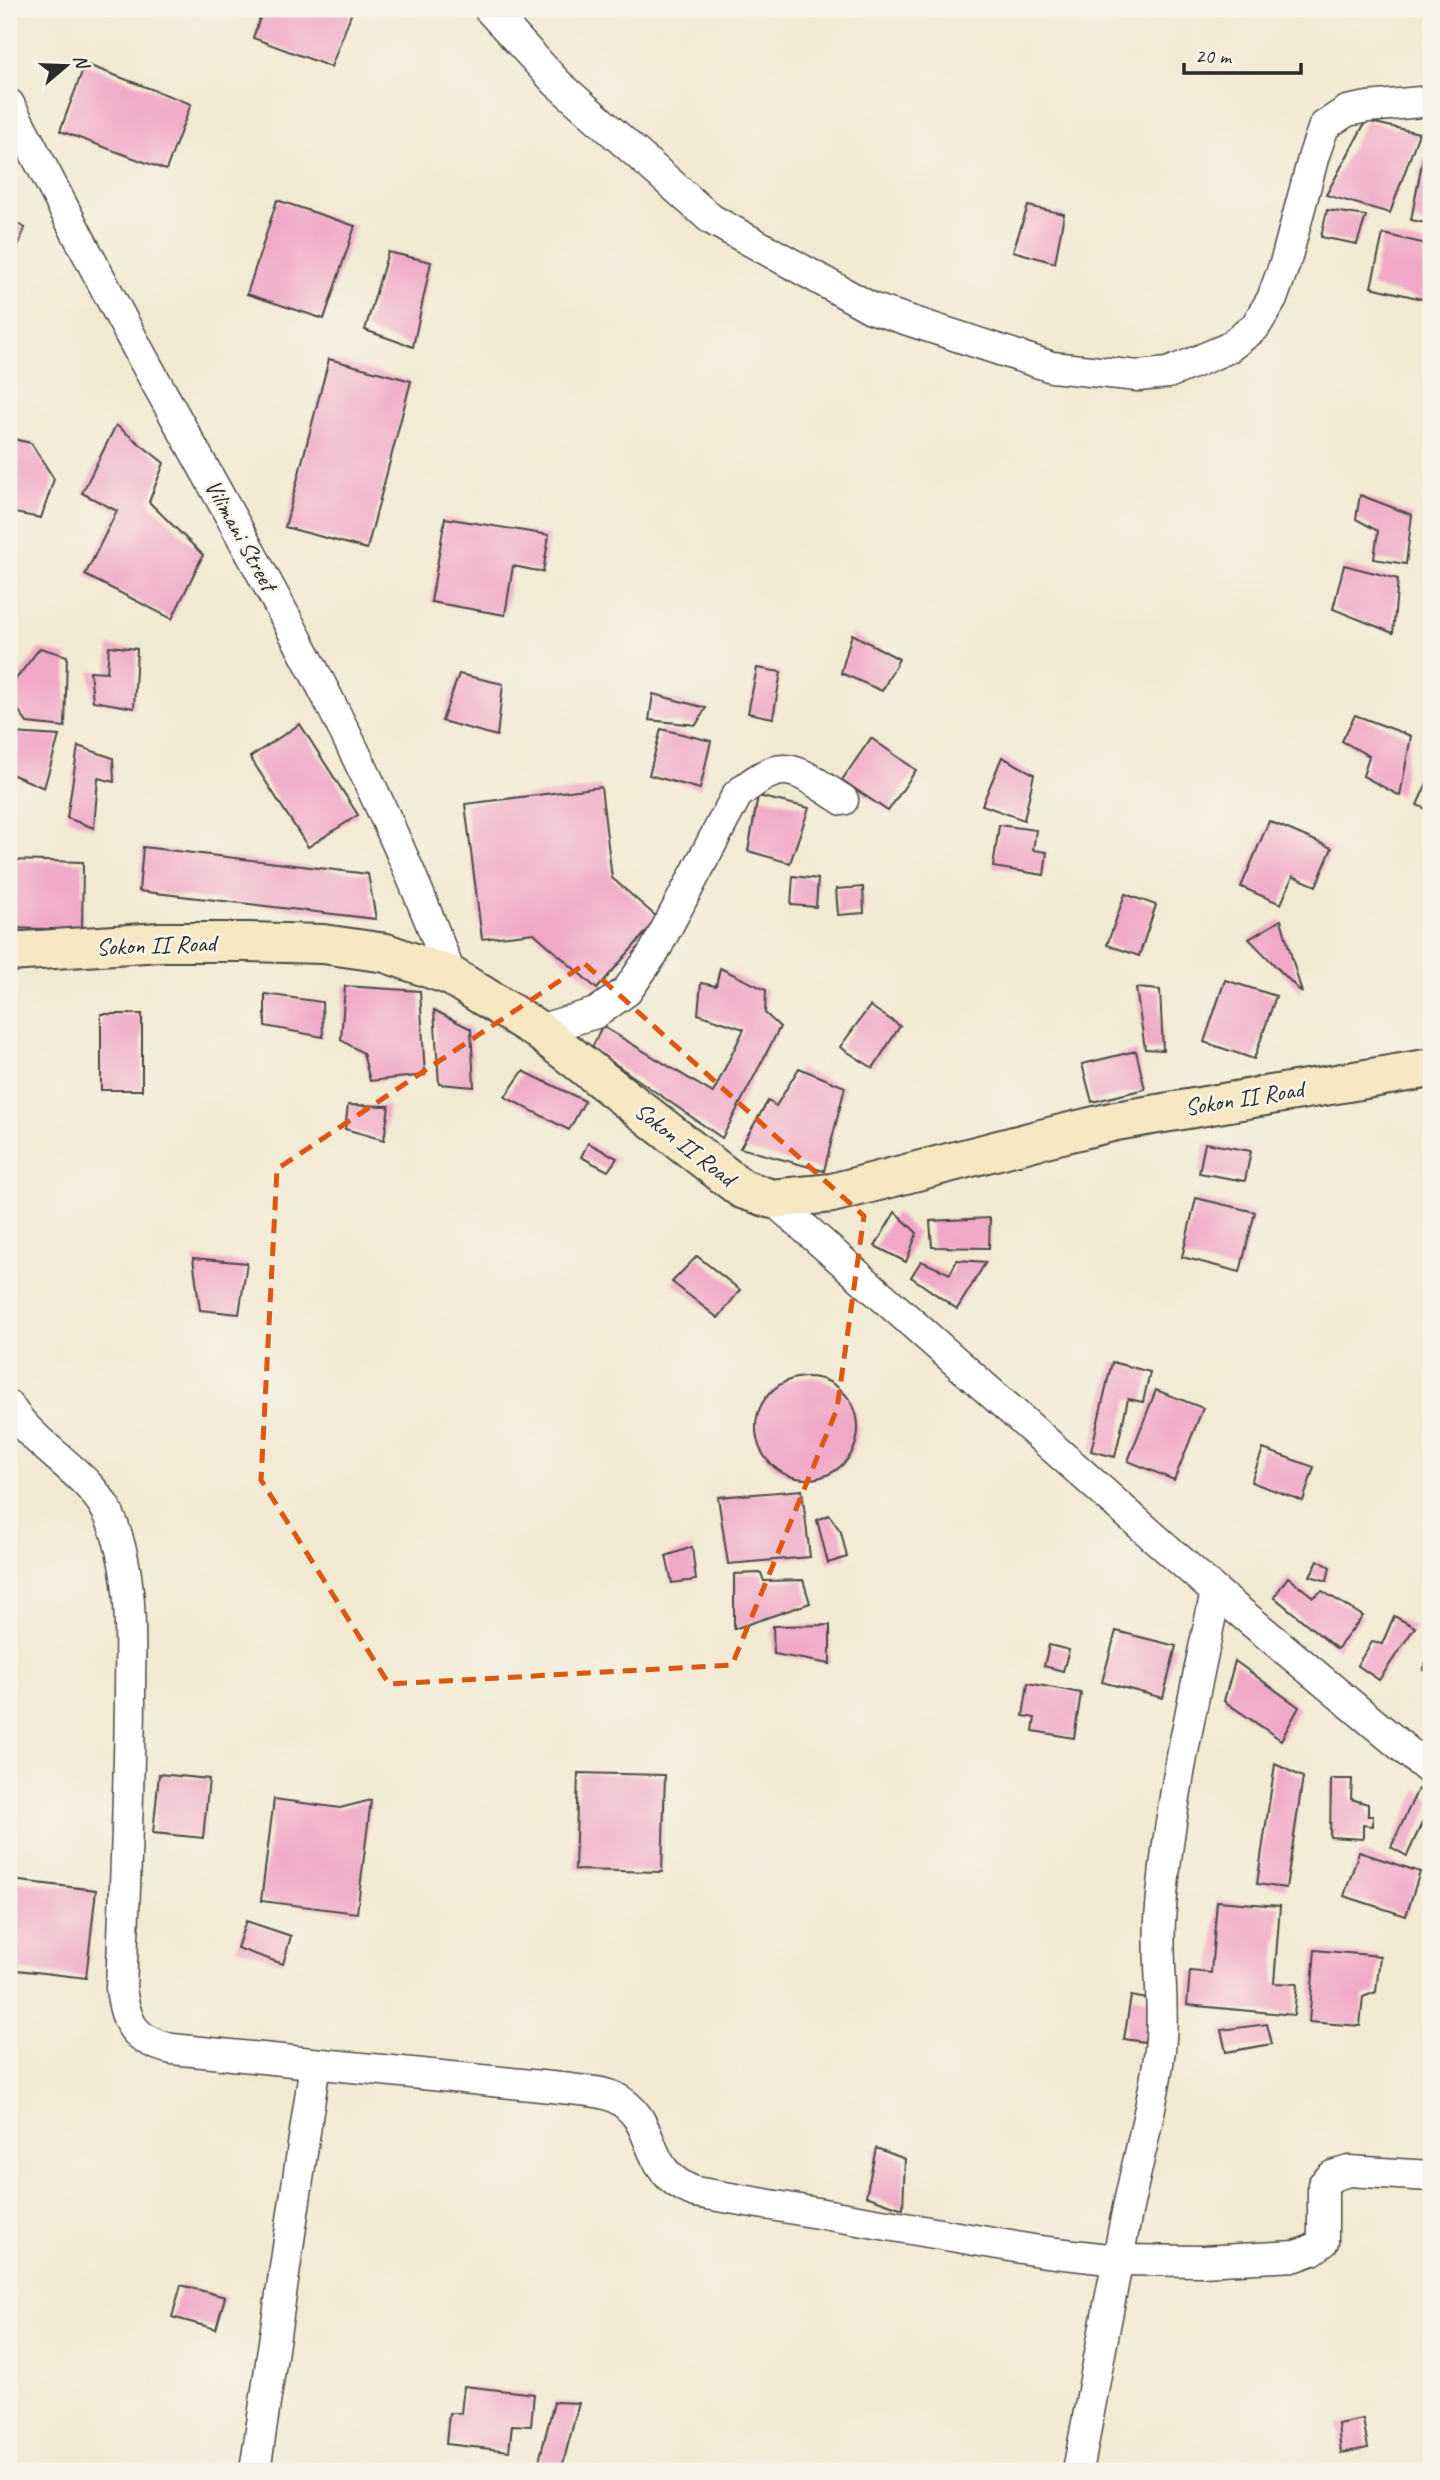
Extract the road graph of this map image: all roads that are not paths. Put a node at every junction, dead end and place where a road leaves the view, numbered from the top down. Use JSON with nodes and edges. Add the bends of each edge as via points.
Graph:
{"nodes":[{"id":1,"x":489,"y":9,"type":"edge"},
{"id":2,"x":1431,"y":101,"type":"edge"},
{"id":3,"x":9,"y":104,"type":"edge"},
{"id":4,"x":843,"y":800,"type":"dead end"},
{"id":5,"x":9,"y":952,"type":"edge"},
{"id":6,"x":452,"y":976,"type":"junction"},
{"id":7,"x":538,"y":1030,"type":"junction"},
{"id":8,"x":1431,"y":1068,"type":"edge"},
{"id":9,"x":772,"y":1199,"type":"junction"},
{"id":10,"x":9,"y":1406,"type":"edge"},
{"id":11,"x":1216,"y":1592,"type":"junction"},
{"id":12,"x":1431,"y":1771,"type":"edge"},
{"id":13,"x":315,"y":2064,"type":"junction"},
{"id":14,"x":1431,"y":2176,"type":"edge"},
{"id":15,"x":1117,"y":2260,"type":"junction"},
{"id":16,"x":255,"y":2471,"type":"edge"},
{"id":17,"x":1078,"y":2471,"type":"edge"}],
"edges":[{"from":1,"to":2,"type":"street","via":[[557,83],[712,219],[871,308],[1052,367],[1138,376],[1168,373],[1200,360],[1228,348],[1255,327],[1272,299],[1286,260],[1324,126],[1347,111]]},
{"from":3,"to":6,"type":"street","name":"Vilimani Street","via":[[336,715],[409,867]]},
{"from":4,"to":7,"type":"street","via":[[794,769],[756,779],[737,795],[654,952],[627,991],[596,1013]]},
{"from":5,"to":6,"type":"street","name":"Sokon II Road","via":[[160,942],[323,944],[386,953]]},
{"from":6,"to":7,"type":"street","name":"Sokon II Road"},
{"from":7,"to":9,"type":"street","name":"Sokon II Road","via":[[742,1189]]},
{"from":8,"to":9,"type":"street","name":"Sokon II Road","via":[[1141,1117],[832,1193]]},
{"from":9,"to":11,"type":"street"},
{"from":10,"to":13,"type":"street","via":[[109,1514],[125,1576],[130,1620],[130,1765],[121,1988],[130,2026],[143,2039],[172,2049]]},
{"from":11,"to":12,"type":"street"},
{"from":11,"to":15,"type":"street","via":[[1169,1831],[1160,1921],[1163,2025],[1159,2059]]},
{"from":13,"to":15,"type":"street","via":[[611,2095],[631,2107],[643,2124],[667,2176],[695,2192]]},
{"from":13,"to":16,"type":"street"},
{"from":14,"to":15,"type":"street","via":[[1349,2171],[1332,2176],[1323,2185],[1323,2242],[1297,2256]]},
{"from":15,"to":17,"type":"street"}]}
